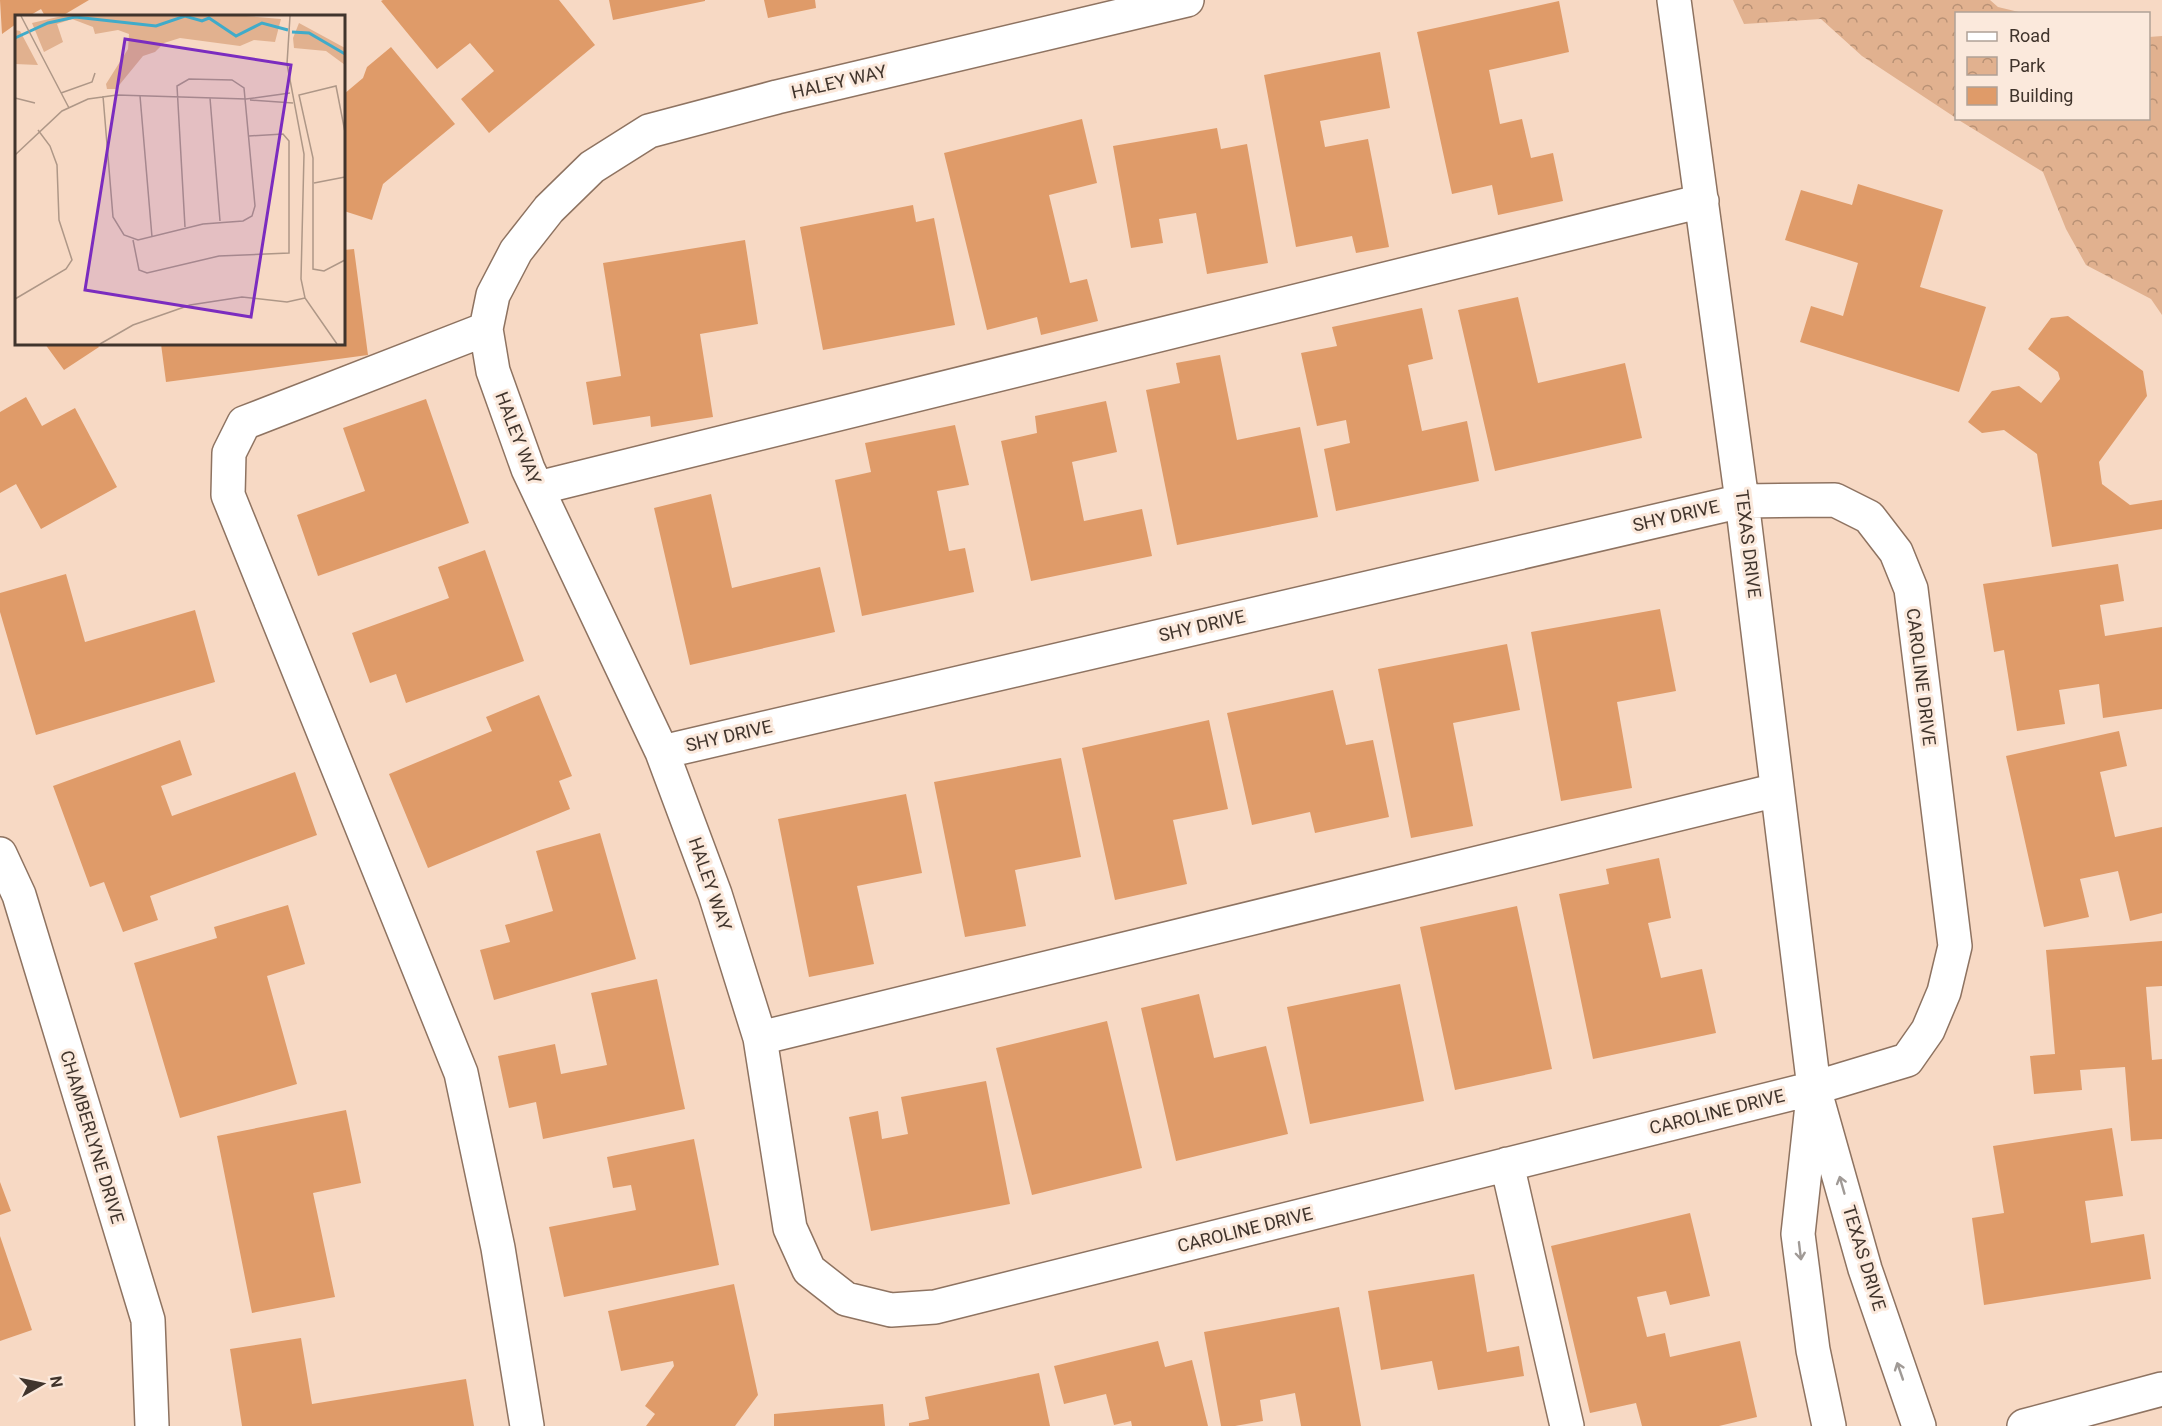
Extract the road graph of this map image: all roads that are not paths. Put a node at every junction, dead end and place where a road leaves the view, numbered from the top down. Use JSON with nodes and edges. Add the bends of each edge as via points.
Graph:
{"nodes":[{"id":1,"x":1187,"y":0,"type":"edge"},
{"id":2,"x":1674,"y":0,"type":"edge"},
{"id":3,"x":1702,"y":201,"type":"junction"},
{"id":4,"x":486,"y":329,"type":"junction"},
{"id":5,"x":538,"y":488,"type":"junction"},
{"id":6,"x":1742,"y":501,"type":"junction"},
{"id":7,"x":662,"y":752,"type":"junction"},
{"id":8,"x":1778,"y":790,"type":"junction"},
{"id":9,"x":0,"y":854,"type":"edge"},
{"id":10,"x":759,"y":1038,"type":"junction"},
{"id":11,"x":1814,"y":1088,"type":"junction"},
{"id":12,"x":1507,"y":1164,"type":"junction"},
{"id":13,"x":846,"y":1299,"type":"joint"},
{"id":14,"x":2162,"y":1389,"type":"edge"},
{"id":15,"x":152,"y":1426,"type":"edge"},
{"id":16,"x":528,"y":1426,"type":"edge"},
{"id":17,"x":1567,"y":1426,"type":"edge"},
{"id":18,"x":1829,"y":1426,"type":"edge"},
{"id":19,"x":1919,"y":1426,"type":"edge"},
{"id":20,"x":2024,"y":1426,"type":"edge"}],
"edges":[{"from":1,"to":4,"type":"street","name":"HALEY WAY","via":[[649,131],[592,167],[549,209],[516,251],[493,295]]},
{"from":2,"to":3,"type":"street","name":"TEXAS DRIVE"},
{"from":3,"to":5,"type":"street"},
{"from":3,"to":6,"type":"street","name":"TEXAS DRIVE"},
{"from":4,"to":5,"type":"street","name":"HALEY WAY","via":[[493,371]]},
{"from":4,"to":16,"type":"street","via":[[244,423],[229,453],[228,495],[461,1073],[498,1248]]},
{"from":5,"to":7,"type":"street","name":"HALEY WAY"},
{"from":6,"to":7,"type":"street","name":"SHY DRIVE"},
{"from":6,"to":8,"type":"street","name":"TEXAS DRIVE"},
{"from":6,"to":11,"type":"street","name":"CAROLINE DRIVE","via":[[1835,500],[1869,517],[1896,552],[1911,589],[1952,922],[1954,946],[1944,992],[1928,1030],[1907,1060]]},
{"from":7,"to":10,"type":"street","name":"HALEY WAY","via":[[715,894]]},
{"from":8,"to":10,"type":"street"},
{"from":8,"to":11,"type":"street","name":"TEXAS DRIVE"},
{"from":9,"to":15,"type":"street","name":"CHAMBERLYNE DRIVE","via":[[19,895],[148,1320]]},
{"from":10,"to":13,"type":"street","name":"HALEY WAY","via":[[790,1228],[809,1270]]},
{"from":11,"to":12,"type":"street","name":"CAROLINE DRIVE"},
{"from":11,"to":18,"type":"street","name":"TEXAS DRIVE","one_way":true,"via":[[1798,1234]]},
{"from":19,"to":11,"type":"street","name":"TEXAS DRIVE","one_way":true,"via":[[1865,1269]]},
{"from":12,"to":13,"type":"street","name":"CAROLINE DRIVE","via":[[935,1307],[891,1310]]},
{"from":12,"to":17,"type":"street"},
{"from":14,"to":20,"type":"street"}]}
